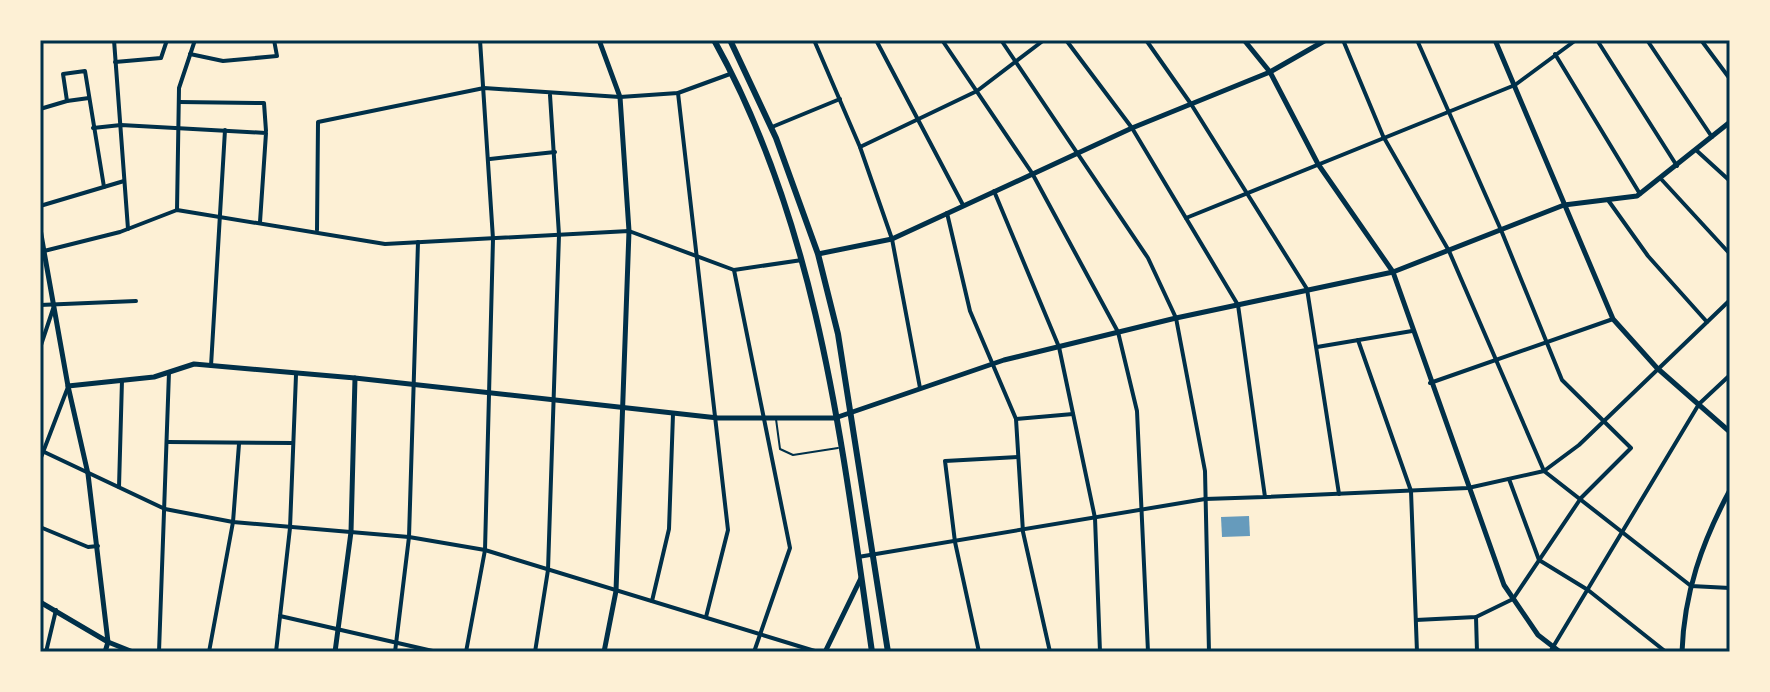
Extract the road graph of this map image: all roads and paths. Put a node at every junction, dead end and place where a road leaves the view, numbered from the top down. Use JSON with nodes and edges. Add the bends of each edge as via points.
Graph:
{"nodes":[{"id":1,"x":114,"y":40,"type":"edge"},
{"id":2,"x":167,"y":40,"type":"edge"},
{"id":3,"x":195,"y":40,"type":"edge"},
{"id":4,"x":274,"y":40,"type":"edge"},
{"id":5,"x":480,"y":40,"type":"edge"},
{"id":6,"x":599,"y":40,"type":"edge"},
{"id":7,"x":714,"y":40,"type":"edge"},
{"id":8,"x":730,"y":40,"type":"edge"},
{"id":9,"x":814,"y":40,"type":"edge"},
{"id":10,"x":876,"y":40,"type":"edge"},
{"id":11,"x":942,"y":40,"type":"edge"},
{"id":12,"x":1001,"y":40,"type":"edge"},
{"id":13,"x":1044,"y":40,"type":"edge"},
{"id":14,"x":1066,"y":40,"type":"edge"},
{"id":15,"x":1146,"y":40,"type":"edge"},
{"id":16,"x":1244,"y":40,"type":"edge"},
{"id":17,"x":1326,"y":40,"type":"edge"},
{"id":18,"x":1343,"y":40,"type":"edge"},
{"id":19,"x":1417,"y":40,"type":"edge"},
{"id":20,"x":1495,"y":40,"type":"edge"},
{"id":21,"x":1576,"y":40,"type":"edge"},
{"id":22,"x":1597,"y":40,"type":"edge"},
{"id":23,"x":1647,"y":40,"type":"edge"},
{"id":24,"x":1701,"y":40,"type":"edge"},
{"id":25,"x":190,"y":54,"type":"junction"},
{"id":26,"x":1555,"y":54,"type":"junction"},
{"id":27,"x":115,"y":62,"type":"junction"},
{"id":28,"x":1016,"y":63,"type":"junction"},
{"id":29,"x":1270,"y":72,"type":"junction"},
{"id":30,"x":732,"y":73,"type":"junction"},
{"id":31,"x":1730,"y":79,"type":"edge"},
{"id":32,"x":1515,"y":85,"type":"junction"},
{"id":33,"x":484,"y":88,"type":"junction"},
{"id":34,"x":977,"y":91,"type":"junction"},
{"id":35,"x":678,"y":93,"type":"junction"},
{"id":36,"x":550,"y":95,"type":"junction"},
{"id":37,"x":620,"y":97,"type":"junction"},
{"id":38,"x":89,"y":98,"type":"junction"},
{"id":39,"x":840,"y":99,"type":"junction"},
{"id":40,"x":67,"y":101,"type":"junction"},
{"id":41,"x":179,"y":102,"type":"junction"},
{"id":42,"x":1191,"y":104,"type":"junction"},
{"id":43,"x":40,"y":109,"type":"edge"},
{"id":44,"x":1448,"y":112,"type":"junction"},
{"id":45,"x":919,"y":118,"type":"junction"},
{"id":46,"x":1730,"y":122,"type":"edge"},
{"id":47,"x":121,"y":125,"type":"junction"},
{"id":48,"x":178,"y":127,"type":"junction"},
{"id":49,"x":93,"y":128,"type":"junction"},
{"id":50,"x":772,"y":128,"type":"junction"},
{"id":51,"x":1132,"y":128,"type":"junction"},
{"id":52,"x":225,"y":130,"type":"junction"},
{"id":53,"x":266,"y":133,"type":"junction"},
{"id":54,"x":1383,"y":136,"type":"junction"},
{"id":55,"x":1712,"y":137,"type":"junction"},
{"id":56,"x":860,"y":147,"type":"junction"},
{"id":57,"x":1696,"y":150,"type":"junction"},
{"id":58,"x":556,"y":152,"type":"junction"},
{"id":59,"x":1079,"y":153,"type":"junction"},
{"id":60,"x":490,"y":159,"type":"junction"},
{"id":61,"x":1318,"y":164,"type":"junction"},
{"id":62,"x":1677,"y":166,"type":"junction"},
{"id":63,"x":1032,"y":173,"type":"junction"},
{"id":64,"x":1662,"y":180,"type":"junction"},
{"id":65,"x":124,"y":181,"type":"junction"},
{"id":66,"x":1730,"y":181,"type":"edge"},
{"id":67,"x":104,"y":187,"type":"junction"},
{"id":68,"x":994,"y":191,"type":"junction"},
{"id":69,"x":1247,"y":193,"type":"junction"},
{"id":70,"x":1640,"y":194,"type":"junction"},
{"id":71,"x":1608,"y":200,"type":"junction"},
{"id":72,"x":963,"y":205,"type":"junction"},
{"id":73,"x":1564,"y":205,"type":"junction"},
{"id":74,"x":40,"y":206,"type":"edge"},
{"id":75,"x":177,"y":210,"type":"junction"},
{"id":76,"x":947,"y":213,"type":"junction"},
{"id":77,"x":220,"y":217,"type":"junction"},
{"id":78,"x":1186,"y":218,"type":"junction"},
{"id":79,"x":260,"y":222,"type":"junction"},
{"id":80,"x":40,"y":229,"type":"edge"},
{"id":81,"x":128,"y":229,"type":"junction"},
{"id":82,"x":317,"y":230,"type":"junction"},
{"id":83,"x":1501,"y":230,"type":"junction"},
{"id":84,"x":629,"y":231,"type":"junction"},
{"id":85,"x":559,"y":235,"type":"junction"},
{"id":86,"x":493,"y":239,"type":"junction"},
{"id":87,"x":892,"y":239,"type":"junction"},
{"id":88,"x":418,"y":242,"type":"junction"},
{"id":89,"x":44,"y":251,"type":"junction"},
{"id":90,"x":1449,"y":251,"type":"junction"},
{"id":91,"x":818,"y":254,"type":"junction"},
{"id":92,"x":1730,"y":254,"type":"edge"},
{"id":93,"x":696,"y":255,"type":"junction"},
{"id":94,"x":802,"y":260,"type":"junction"},
{"id":95,"x":734,"y":270,"type":"junction"},
{"id":96,"x":1393,"y":272,"type":"junction"},
{"id":97,"x":1307,"y":289,"type":"junction"},
{"id":98,"x":1730,"y":300,"type":"edge"},
{"id":99,"x":136,"y":301,"type":"dead end"},
{"id":100,"x":40,"y":305,"type":"edge"},
{"id":101,"x":1238,"y":305,"type":"junction"},
{"id":102,"x":54,"y":306,"type":"junction"},
{"id":103,"x":1176,"y":318,"type":"junction"},
{"id":104,"x":1613,"y":319,"type":"junction"},
{"id":105,"x":1707,"y":322,"type":"junction"},
{"id":106,"x":1412,"y":331,"type":"junction"},
{"id":107,"x":1118,"y":332,"type":"junction"},
{"id":108,"x":1358,"y":340,"type":"junction"},
{"id":109,"x":1546,"y":344,"type":"junction"},
{"id":110,"x":1059,"y":347,"type":"junction"},
{"id":111,"x":1317,"y":347,"type":"junction"},
{"id":112,"x":40,"y":348,"type":"edge"},
{"id":113,"x":1494,"y":360,"type":"junction"},
{"id":114,"x":993,"y":364,"type":"junction"},
{"id":115,"x":211,"y":366,"type":"junction"},
{"id":116,"x":1657,"y":368,"type":"junction"},
{"id":117,"x":169,"y":372,"type":"junction"},
{"id":118,"x":296,"y":375,"type":"junction"},
{"id":119,"x":1730,"y":375,"type":"edge"},
{"id":120,"x":122,"y":378,"type":"junction"},
{"id":121,"x":355,"y":378,"type":"junction"},
{"id":122,"x":1430,"y":383,"type":"junction"},
{"id":123,"x":414,"y":384,"type":"junction"},
{"id":124,"x":68,"y":386,"type":"junction"},
{"id":125,"x":920,"y":389,"type":"junction"},
{"id":126,"x":490,"y":393,"type":"junction"},
{"id":127,"x":553,"y":399,"type":"junction"},
{"id":128,"x":1699,"y":404,"type":"junction"},
{"id":129,"x":624,"y":409,"type":"junction"},
{"id":130,"x":848,"y":412,"type":"junction"},
{"id":131,"x":673,"y":414,"type":"junction"},
{"id":132,"x":1073,"y":414,"type":"junction"},
{"id":133,"x":718,"y":418,"type":"junction"},
{"id":134,"x":764,"y":418,"type":"junction"},
{"id":135,"x":776,"y":418,"type":"junction"},
{"id":136,"x":835,"y":418,"type":"junction"},
{"id":137,"x":1016,"y":419,"type":"junction"},
{"id":138,"x":1605,"y":420,"type":"junction"},
{"id":139,"x":1730,"y":432,"type":"edge"},
{"id":140,"x":168,"y":442,"type":"junction"},
{"id":141,"x":293,"y":443,"type":"junction"},
{"id":142,"x":239,"y":444,"type":"junction"},
{"id":143,"x":839,"y":448,"type":"junction"},
{"id":144,"x":42,"y":450,"type":"edge"},
{"id":145,"x":1018,"y":457,"type":"junction"},
{"id":146,"x":40,"y":460,"type":"edge"},
{"id":147,"x":1544,"y":471,"type":"junction"},
{"id":148,"x":88,"y":474,"type":"junction"},
{"id":149,"x":1509,"y":479,"type":"junction"},
{"id":150,"x":119,"y":487,"type":"junction"},
{"id":151,"x":1468,"y":488,"type":"junction"},
{"id":152,"x":1730,"y":490,"type":"edge"},
{"id":153,"x":1411,"y":491,"type":"junction"},
{"id":154,"x":1339,"y":494,"type":"junction"},
{"id":155,"x":1265,"y":497,"type":"junction"},
{"id":156,"x":1581,"y":498,"type":"junction"},
{"id":157,"x":1205,"y":499,"type":"junction"},
{"id":158,"x":165,"y":509,"type":"junction"},
{"id":159,"x":1141,"y":509,"type":"junction"},
{"id":160,"x":1095,"y":518,"type":"junction"},
{"id":161,"x":233,"y":522,"type":"junction"},
{"id":162,"x":40,"y":527,"type":"edge"},
{"id":163,"x":290,"y":528,"type":"junction"},
{"id":164,"x":351,"y":532,"type":"junction"},
{"id":165,"x":1023,"y":532,"type":"junction"},
{"id":166,"x":1621,"y":534,"type":"junction"},
{"id":167,"x":409,"y":537,"type":"junction"},
{"id":168,"x":955,"y":542,"type":"junction"},
{"id":169,"x":98,"y":546,"type":"junction"},
{"id":170,"x":485,"y":550,"type":"junction"},
{"id":171,"x":873,"y":554,"type":"junction"},
{"id":172,"x":858,"y":557,"type":"junction"},
{"id":173,"x":1539,"y":560,"type":"junction"},
{"id":174,"x":548,"y":570,"type":"junction"},
{"id":175,"x":861,"y":578,"type":"junction"},
{"id":176,"x":1691,"y":586,"type":"junction"},
{"id":177,"x":1730,"y":588,"type":"edge"},
{"id":178,"x":1588,"y":590,"type":"junction"},
{"id":179,"x":616,"y":591,"type":"junction"},
{"id":180,"x":1513,"y":599,"type":"junction"},
{"id":181,"x":652,"y":601,"type":"junction"},
{"id":182,"x":40,"y":602,"type":"edge"},
{"id":183,"x":56,"y":610,"type":"junction"},
{"id":184,"x":280,"y":616,"type":"junction"},
{"id":185,"x":706,"y":617,"type":"junction"},
{"id":186,"x":1476,"y":617,"type":"junction"},
{"id":187,"x":1416,"y":620,"type":"junction"},
{"id":188,"x":338,"y":628,"type":"junction"},
{"id":189,"x":762,"y":634,"type":"junction"},
{"id":190,"x":108,"y":642,"type":"junction"},
{"id":191,"x":396,"y":642,"type":"junction"},
{"id":192,"x":1551,"y":649,"type":"edge"},
{"id":193,"x":46,"y":652,"type":"edge"},
{"id":194,"x":105,"y":652,"type":"edge"},
{"id":195,"x":133,"y":652,"type":"edge"},
{"id":196,"x":159,"y":652,"type":"edge"},
{"id":197,"x":209,"y":652,"type":"edge"},
{"id":198,"x":276,"y":652,"type":"edge"},
{"id":199,"x":335,"y":652,"type":"edge"},
{"id":200,"x":395,"y":652,"type":"edge"},
{"id":201,"x":437,"y":652,"type":"edge"},
{"id":202,"x":466,"y":652,"type":"edge"},
{"id":203,"x":535,"y":652,"type":"edge"},
{"id":204,"x":604,"y":652,"type":"edge"},
{"id":205,"x":754,"y":652,"type":"edge"},
{"id":206,"x":818,"y":652,"type":"edge"},
{"id":207,"x":825,"y":652,"type":"edge"},
{"id":208,"x":872,"y":652,"type":"edge"},
{"id":209,"x":888,"y":652,"type":"edge"},
{"id":210,"x":979,"y":652,"type":"edge"},
{"id":211,"x":1050,"y":652,"type":"edge"},
{"id":212,"x":1100,"y":652,"type":"edge"},
{"id":213,"x":1148,"y":652,"type":"edge"},
{"id":214,"x":1209,"y":652,"type":"edge"},
{"id":215,"x":1417,"y":652,"type":"edge"},
{"id":216,"x":1477,"y":652,"type":"edge"},
{"id":217,"x":1560,"y":652,"type":"edge"},
{"id":218,"x":1666,"y":652,"type":"edge"},
{"id":219,"x":1682,"y":652,"type":"edge"}],
"edges":[{"from":1,"to":27,"type":"street"},
{"from":2,"to":27,"type":"street","via":[[161,58]]},
{"from":3,"to":25,"type":"street"},
{"from":4,"to":25,"type":"street","via":[[277,56],[223,61]]},
{"from":5,"to":33,"type":"street"},
{"from":6,"to":37,"type":"street"},
{"from":7,"to":30,"type":"main road"},
{"from":8,"to":50,"type":"main road"},
{"from":9,"to":39,"type":"street"},
{"from":10,"to":45,"type":"street"},
{"from":11,"to":34,"type":"street"},
{"from":12,"to":28,"type":"street"},
{"from":13,"to":28,"type":"street"},
{"from":14,"to":51,"type":"street"},
{"from":15,"to":42,"type":"street"},
{"from":16,"to":29,"type":"street"},
{"from":17,"to":29,"type":"street"},
{"from":18,"to":54,"type":"street"},
{"from":19,"to":44,"type":"street"},
{"from":20,"to":32,"type":"street"},
{"from":21,"to":26,"type":"street"},
{"from":22,"to":62,"type":"street"},
{"from":23,"to":55,"type":"street"},
{"from":24,"to":31,"type":"street"},
{"from":25,"to":41,"type":"street"},
{"from":26,"to":32,"type":"street"},
{"from":26,"to":70,"type":"street"},
{"from":27,"to":47,"type":"street"},
{"from":28,"to":34,"type":"street"},
{"from":28,"to":59,"type":"street"},
{"from":29,"to":42,"type":"street"},
{"from":29,"to":61,"type":"street"},
{"from":30,"to":35,"type":"street"},
{"from":30,"to":94,"type":"main road","via":[[769,155]]},
{"from":32,"to":44,"type":"street"},
{"from":32,"to":73,"type":"street"},
{"from":33,"to":36,"type":"street"},
{"from":33,"to":60,"type":"street"},
{"from":33,"to":82,"type":"street","via":[[318,122]]},
{"from":34,"to":45,"type":"street"},
{"from":34,"to":63,"type":"street"},
{"from":35,"to":37,"type":"street"},
{"from":35,"to":93,"type":"street"},
{"from":36,"to":37,"type":"street"},
{"from":36,"to":58,"type":"street"},
{"from":37,"to":84,"type":"street"},
{"from":38,"to":40,"type":"street"},
{"from":38,"to":40,"type":"street","via":[[85,71],[63,74]]},
{"from":38,"to":49,"type":"street"},
{"from":39,"to":50,"type":"street"},
{"from":39,"to":56,"type":"street"},
{"from":40,"to":43,"type":"street"},
{"from":41,"to":48,"type":"street"},
{"from":41,"to":53,"type":"street","via":[[264,103]]},
{"from":42,"to":51,"type":"street"},
{"from":42,"to":69,"type":"street"},
{"from":44,"to":54,"type":"street"},
{"from":44,"to":83,"type":"street"},
{"from":45,"to":56,"type":"street"},
{"from":45,"to":72,"type":"street"},
{"from":46,"to":55,"type":"street"},
{"from":47,"to":48,"type":"street"},
{"from":47,"to":49,"type":"street"},
{"from":47,"to":65,"type":"street"},
{"from":48,"to":52,"type":"street"},
{"from":48,"to":75,"type":"street"},
{"from":49,"to":67,"type":"street"},
{"from":50,"to":91,"type":"main road"},
{"from":51,"to":59,"type":"street"},
{"from":51,"to":78,"type":"street"},
{"from":52,"to":53,"type":"street"},
{"from":52,"to":77,"type":"street"},
{"from":53,"to":79,"type":"street"},
{"from":54,"to":61,"type":"street"},
{"from":54,"to":90,"type":"street"},
{"from":55,"to":57,"type":"street"},
{"from":56,"to":87,"type":"street"},
{"from":57,"to":62,"type":"street"},
{"from":57,"to":66,"type":"street"},
{"from":58,"to":60,"type":"street"},
{"from":58,"to":85,"type":"street"},
{"from":59,"to":63,"type":"street"},
{"from":59,"to":103,"type":"street","via":[[1148,258]]},
{"from":60,"to":86,"type":"street"},
{"from":61,"to":69,"type":"street"},
{"from":61,"to":96,"type":"street"},
{"from":62,"to":64,"type":"street"},
{"from":63,"to":68,"type":"street"},
{"from":63,"to":107,"type":"street"},
{"from":64,"to":70,"type":"street"},
{"from":64,"to":92,"type":"street"},
{"from":65,"to":67,"type":"street"},
{"from":65,"to":81,"type":"street"},
{"from":67,"to":74,"type":"street"},
{"from":68,"to":72,"type":"street"},
{"from":68,"to":110,"type":"street"},
{"from":69,"to":78,"type":"street"},
{"from":69,"to":97,"type":"street"},
{"from":70,"to":71,"type":"street"},
{"from":71,"to":73,"type":"street"},
{"from":71,"to":105,"type":"street","via":[[1648,256]]},
{"from":72,"to":76,"type":"street"},
{"from":73,"to":83,"type":"street"},
{"from":73,"to":104,"type":"street"},
{"from":75,"to":77,"type":"street"},
{"from":75,"to":81,"type":"street"},
{"from":76,"to":87,"type":"street"},
{"from":76,"to":114,"type":"street","via":[[970,311]]},
{"from":77,"to":79,"type":"street"},
{"from":77,"to":115,"type":"street"},
{"from":78,"to":101,"type":"street"},
{"from":79,"to":82,"type":"street"},
{"from":80,"to":89,"type":"street"},
{"from":81,"to":89,"type":"street"},
{"from":82,"to":88,"type":"street","via":[[385,244]]},
{"from":83,"to":90,"type":"street"},
{"from":83,"to":109,"type":"street"},
{"from":84,"to":85,"type":"street"},
{"from":84,"to":93,"type":"street"},
{"from":84,"to":129,"type":"street"},
{"from":85,"to":86,"type":"street"},
{"from":85,"to":127,"type":"street"},
{"from":86,"to":88,"type":"street"},
{"from":86,"to":126,"type":"street"},
{"from":87,"to":91,"type":"street"},
{"from":87,"to":125,"type":"street"},
{"from":88,"to":123,"type":"street"},
{"from":89,"to":102,"type":"street"},
{"from":90,"to":96,"type":"street"},
{"from":90,"to":113,"type":"street"},
{"from":91,"to":130,"type":"main road","via":[[838,334]]},
{"from":93,"to":95,"type":"street"},
{"from":93,"to":133,"type":"street"},
{"from":94,"to":95,"type":"street"},
{"from":94,"to":136,"type":"main road","via":[[823,339]]},
{"from":95,"to":134,"type":"street"},
{"from":96,"to":97,"type":"street"},
{"from":96,"to":106,"type":"street"},
{"from":97,"to":101,"type":"street"},
{"from":97,"to":111,"type":"street"},
{"from":98,"to":105,"type":"street"},
{"from":99,"to":102,"type":"street"},
{"from":100,"to":102,"type":"street"},
{"from":101,"to":103,"type":"street"},
{"from":101,"to":155,"type":"street"},
{"from":102,"to":112,"type":"street"},
{"from":102,"to":124,"type":"street"},
{"from":103,"to":107,"type":"street"},
{"from":103,"to":157,"type":"street","via":[[1205,471]]},
{"from":104,"to":109,"type":"street"},
{"from":104,"to":116,"type":"street"},
{"from":105,"to":116,"type":"street"},
{"from":106,"to":108,"type":"street"},
{"from":106,"to":122,"type":"street"},
{"from":107,"to":110,"type":"street"},
{"from":107,"to":159,"type":"street","via":[[1137,411]]},
{"from":108,"to":111,"type":"street"},
{"from":108,"to":153,"type":"street"},
{"from":109,"to":113,"type":"street"},
{"from":109,"to":138,"type":"street","via":[[1562,380]]},
{"from":110,"to":114,"type":"street"},
{"from":110,"to":132,"type":"street"},
{"from":111,"to":154,"type":"street"},
{"from":113,"to":122,"type":"street"},
{"from":113,"to":147,"type":"street"},
{"from":114,"to":125,"type":"street"},
{"from":114,"to":137,"type":"street"},
{"from":115,"to":117,"type":"street","via":[[194,364]]},
{"from":115,"to":118,"type":"street"},
{"from":116,"to":128,"type":"street"},
{"from":116,"to":138,"type":"street"},
{"from":117,"to":120,"type":"street"},
{"from":117,"to":140,"type":"street"},
{"from":118,"to":121,"type":"street"},
{"from":118,"to":141,"type":"street"},
{"from":119,"to":128,"type":"street"},
{"from":120,"to":124,"type":"street"},
{"from":120,"to":150,"type":"street"},
{"from":121,"to":123,"type":"street"},
{"from":121,"to":164,"type":"street"},
{"from":122,"to":151,"type":"street"},
{"from":123,"to":126,"type":"street"},
{"from":123,"to":167,"type":"street"},
{"from":124,"to":144,"type":"street"},
{"from":124,"to":148,"type":"street"},
{"from":125,"to":130,"type":"street"},
{"from":126,"to":127,"type":"street"},
{"from":126,"to":170,"type":"street"},
{"from":127,"to":129,"type":"street"},
{"from":127,"to":174,"type":"street"},
{"from":128,"to":139,"type":"street"},
{"from":128,"to":166,"type":"street"},
{"from":129,"to":131,"type":"street"},
{"from":129,"to":179,"type":"street"},
{"from":130,"to":136,"type":"street"},
{"from":130,"to":171,"type":"main road"},
{"from":131,"to":133,"type":"street"},
{"from":131,"to":181,"type":"street","via":[[669,529]]},
{"from":132,"to":137,"type":"street"},
{"from":132,"to":160,"type":"street"},
{"from":133,"to":134,"type":"street"},
{"from":133,"to":185,"type":"street","via":[[728,530]]},
{"from":134,"to":135,"type":"street"},
{"from":134,"to":189,"type":"street","via":[[790,548]]},
{"from":135,"to":136,"type":"street"},
{"from":135,"to":143,"type":"lane","via":[[780,449],[793,455]]},
{"from":136,"to":143,"type":"main road"},
{"from":137,"to":145,"type":"street"},
{"from":138,"to":147,"type":"street"},
{"from":138,"to":156,"type":"street","via":[[1631,448]]},
{"from":140,"to":142,"type":"street"},
{"from":140,"to":158,"type":"street"},
{"from":141,"to":142,"type":"street"},
{"from":141,"to":163,"type":"street"},
{"from":142,"to":161,"type":"street"},
{"from":143,"to":172,"type":"main road"},
{"from":144,"to":146,"type":"street"},
{"from":144,"to":148,"type":"street"},
{"from":145,"to":165,"type":"street"},
{"from":145,"to":168,"type":"street","via":[[945,461]]},
{"from":147,"to":149,"type":"street"},
{"from":147,"to":156,"type":"street"},
{"from":148,"to":150,"type":"street"},
{"from":148,"to":169,"type":"street"},
{"from":149,"to":151,"type":"street"},
{"from":149,"to":173,"type":"street"},
{"from":150,"to":158,"type":"street"},
{"from":151,"to":153,"type":"street"},
{"from":151,"to":180,"type":"street"},
{"from":152,"to":176,"type":"street","via":[[1708,532]]},
{"from":153,"to":154,"type":"street"},
{"from":153,"to":187,"type":"street"},
{"from":154,"to":155,"type":"street"},
{"from":155,"to":157,"type":"street"},
{"from":156,"to":166,"type":"street"},
{"from":156,"to":173,"type":"street"},
{"from":157,"to":159,"type":"street"},
{"from":157,"to":214,"type":"street"},
{"from":158,"to":161,"type":"street"},
{"from":158,"to":196,"type":"street"},
{"from":159,"to":160,"type":"street"},
{"from":159,"to":213,"type":"street"},
{"from":160,"to":165,"type":"street"},
{"from":160,"to":212,"type":"street"},
{"from":161,"to":163,"type":"street"},
{"from":161,"to":197,"type":"street"},
{"from":162,"to":169,"type":"street","via":[[88,547]]},
{"from":163,"to":164,"type":"street"},
{"from":163,"to":184,"type":"street"},
{"from":164,"to":167,"type":"street"},
{"from":164,"to":188,"type":"street"},
{"from":165,"to":168,"type":"street"},
{"from":165,"to":211,"type":"street"},
{"from":166,"to":176,"type":"street"},
{"from":166,"to":178,"type":"street"},
{"from":167,"to":170,"type":"street"},
{"from":167,"to":191,"type":"street"},
{"from":168,"to":171,"type":"street"},
{"from":168,"to":210,"type":"street"},
{"from":169,"to":190,"type":"street"},
{"from":170,"to":174,"type":"street"},
{"from":170,"to":202,"type":"street"},
{"from":171,"to":172,"type":"street"},
{"from":171,"to":209,"type":"main road"},
{"from":172,"to":175,"type":"main road"},
{"from":173,"to":178,"type":"street"},
{"from":173,"to":180,"type":"street"},
{"from":174,"to":179,"type":"street"},
{"from":174,"to":203,"type":"street"},
{"from":175,"to":207,"type":"street"},
{"from":175,"to":208,"type":"main road"},
{"from":176,"to":177,"type":"street"},
{"from":176,"to":219,"type":"street"},
{"from":178,"to":192,"type":"street"},
{"from":178,"to":218,"type":"street"},
{"from":179,"to":181,"type":"street"},
{"from":179,"to":204,"type":"street"},
{"from":180,"to":186,"type":"street"},
{"from":180,"to":192,"type":"street"},
{"from":181,"to":185,"type":"street"},
{"from":182,"to":183,"type":"street"},
{"from":183,"to":190,"type":"street"},
{"from":183,"to":193,"type":"street"},
{"from":184,"to":188,"type":"street"},
{"from":184,"to":198,"type":"street"},
{"from":185,"to":189,"type":"street"},
{"from":186,"to":187,"type":"street"},
{"from":186,"to":216,"type":"street"},
{"from":187,"to":215,"type":"street"},
{"from":188,"to":191,"type":"street"},
{"from":188,"to":199,"type":"street"},
{"from":189,"to":205,"type":"street"},
{"from":189,"to":206,"type":"street"},
{"from":190,"to":194,"type":"street"},
{"from":190,"to":195,"type":"street"},
{"from":191,"to":200,"type":"street"},
{"from":191,"to":201,"type":"street"},
{"from":192,"to":217,"type":"street"}]}
